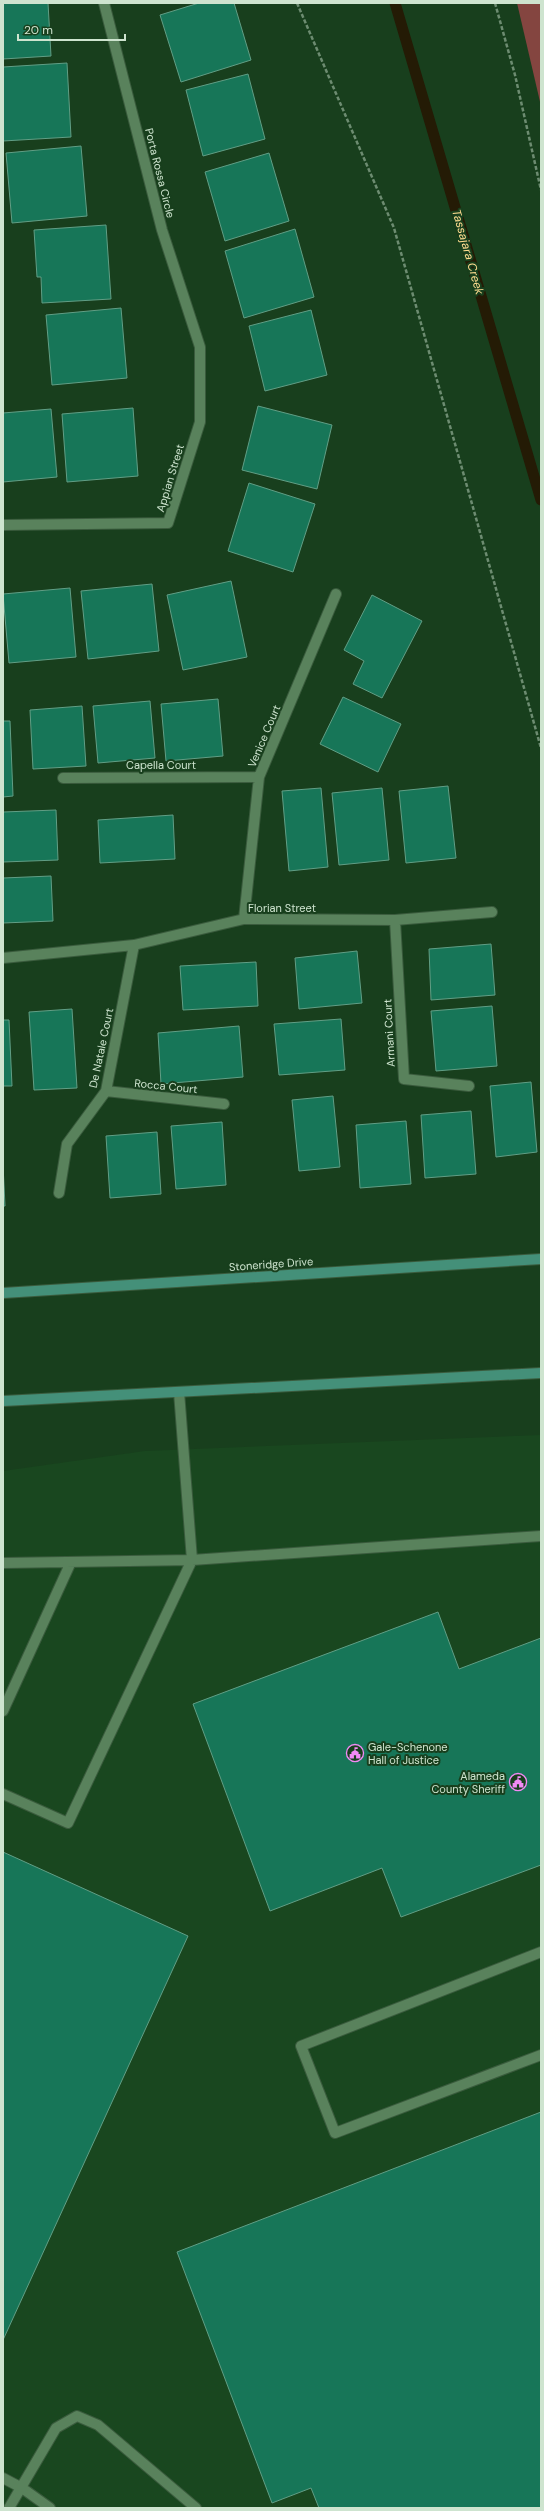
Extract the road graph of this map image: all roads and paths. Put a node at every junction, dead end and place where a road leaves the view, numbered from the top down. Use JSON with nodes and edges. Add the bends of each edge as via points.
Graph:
{"nodes":[{"id":1,"x":104,"y":3,"type":"edge"},
{"id":2,"x":297,"y":3,"type":"edge"},
{"id":3,"x":495,"y":3,"type":"edge"},
{"id":4,"x":541,"y":190,"type":"edge"},
{"id":5,"x":200,"y":347,"type":"joint"},
{"id":6,"x":3,"y":525,"type":"edge"},
{"id":7,"x":336,"y":594,"type":"dead end"},
{"id":8,"x":541,"y":748,"type":"edge"},
{"id":9,"x":259,"y":777,"type":"junction"},
{"id":10,"x":63,"y":778,"type":"dead end"},
{"id":11,"x":492,"y":912,"type":"dead end"},
{"id":12,"x":244,"y":920,"type":"junction"},
{"id":13,"x":395,"y":920,"type":"junction"},
{"id":14,"x":134,"y":945,"type":"junction"},
{"id":15,"x":3,"y":958,"type":"edge"},
{"id":16,"x":469,"y":1086,"type":"dead end"},
{"id":17,"x":106,"y":1091,"type":"junction"},
{"id":18,"x":224,"y":1104,"type":"dead end"},
{"id":19,"x":59,"y":1193,"type":"dead end"},
{"id":20,"x":541,"y":1258,"type":"edge"},
{"id":21,"x":3,"y":1293,"type":"edge"},
{"id":22,"x":541,"y":1373,"type":"edge"},
{"id":23,"x":179,"y":1392,"type":"junction"},
{"id":24,"x":3,"y":1401,"type":"edge"},
{"id":25,"x":541,"y":1536,"type":"edge"},
{"id":26,"x":192,"y":1560,"type":"junction"},
{"id":27,"x":71,"y":1562,"type":"junction"},
{"id":28,"x":3,"y":1563,"type":"edge"},
{"id":29,"x":3,"y":1710,"type":"edge"},
{"id":30,"x":3,"y":1794,"type":"edge"},
{"id":31,"x":541,"y":1952,"type":"edge"},
{"id":32,"x":541,"y":2055,"type":"edge"},
{"id":33,"x":3,"y":2478,"type":"edge"},
{"id":34,"x":22,"y":2488,"type":"junction"},
{"id":35,"x":9,"y":2508,"type":"edge"},
{"id":36,"x":50,"y":2508,"type":"edge"},
{"id":37,"x":196,"y":2508,"type":"edge"}],
"edges":[{"from":1,"to":5,"type":"street","name":"Porta Rossa Circle","via":[[162,230]]},
{"from":2,"to":8,"type":"path","via":[[394,228]]},
{"from":3,"to":4,"type":"path","via":[[515,75]]},
{"from":5,"to":6,"type":"street","name":"Appian Street","via":[[200,422],[168,523]]},
{"from":7,"to":9,"type":"street","name":"Venice Court"},
{"from":9,"to":10,"type":"street","name":"Capella Court"},
{"from":9,"to":12,"type":"street","name":"Venice Court"},
{"from":11,"to":13,"type":"street","name":"Florian Street"},
{"from":12,"to":13,"type":"street","name":"Florian Street"},
{"from":12,"to":14,"type":"street","name":"Florian Street"},
{"from":13,"to":16,"type":"street","name":"Armani Court","via":[[404,1079]]},
{"from":14,"to":15,"type":"street","name":"Florian Street"},
{"from":14,"to":17,"type":"street","name":"De Natale Court"},
{"from":17,"to":18,"type":"street","name":"Rocca Court"},
{"from":17,"to":19,"type":"street","name":"De Natale Court","via":[[67,1144]]},
{"from":20,"to":21,"type":"main road","name":"Stoneridge Drive"},
{"from":22,"to":23,"type":"main road"},
{"from":23,"to":24,"type":"main road"},
{"from":23,"to":26,"type":"street"},
{"from":25,"to":26,"type":"street"},
{"from":26,"to":27,"type":"street"},
{"from":26,"to":30,"type":"street","via":[[68,1823]]},
{"from":27,"to":28,"type":"street"},
{"from":27,"to":29,"type":"street"},
{"from":31,"to":32,"type":"street","via":[[301,2046],[335,2133]]},
{"from":33,"to":34,"type":"street"},
{"from":34,"to":35,"type":"street"},
{"from":34,"to":36,"type":"street"},
{"from":34,"to":37,"type":"street","via":[[56,2428],[77,2416],[98,2425]]}]}
